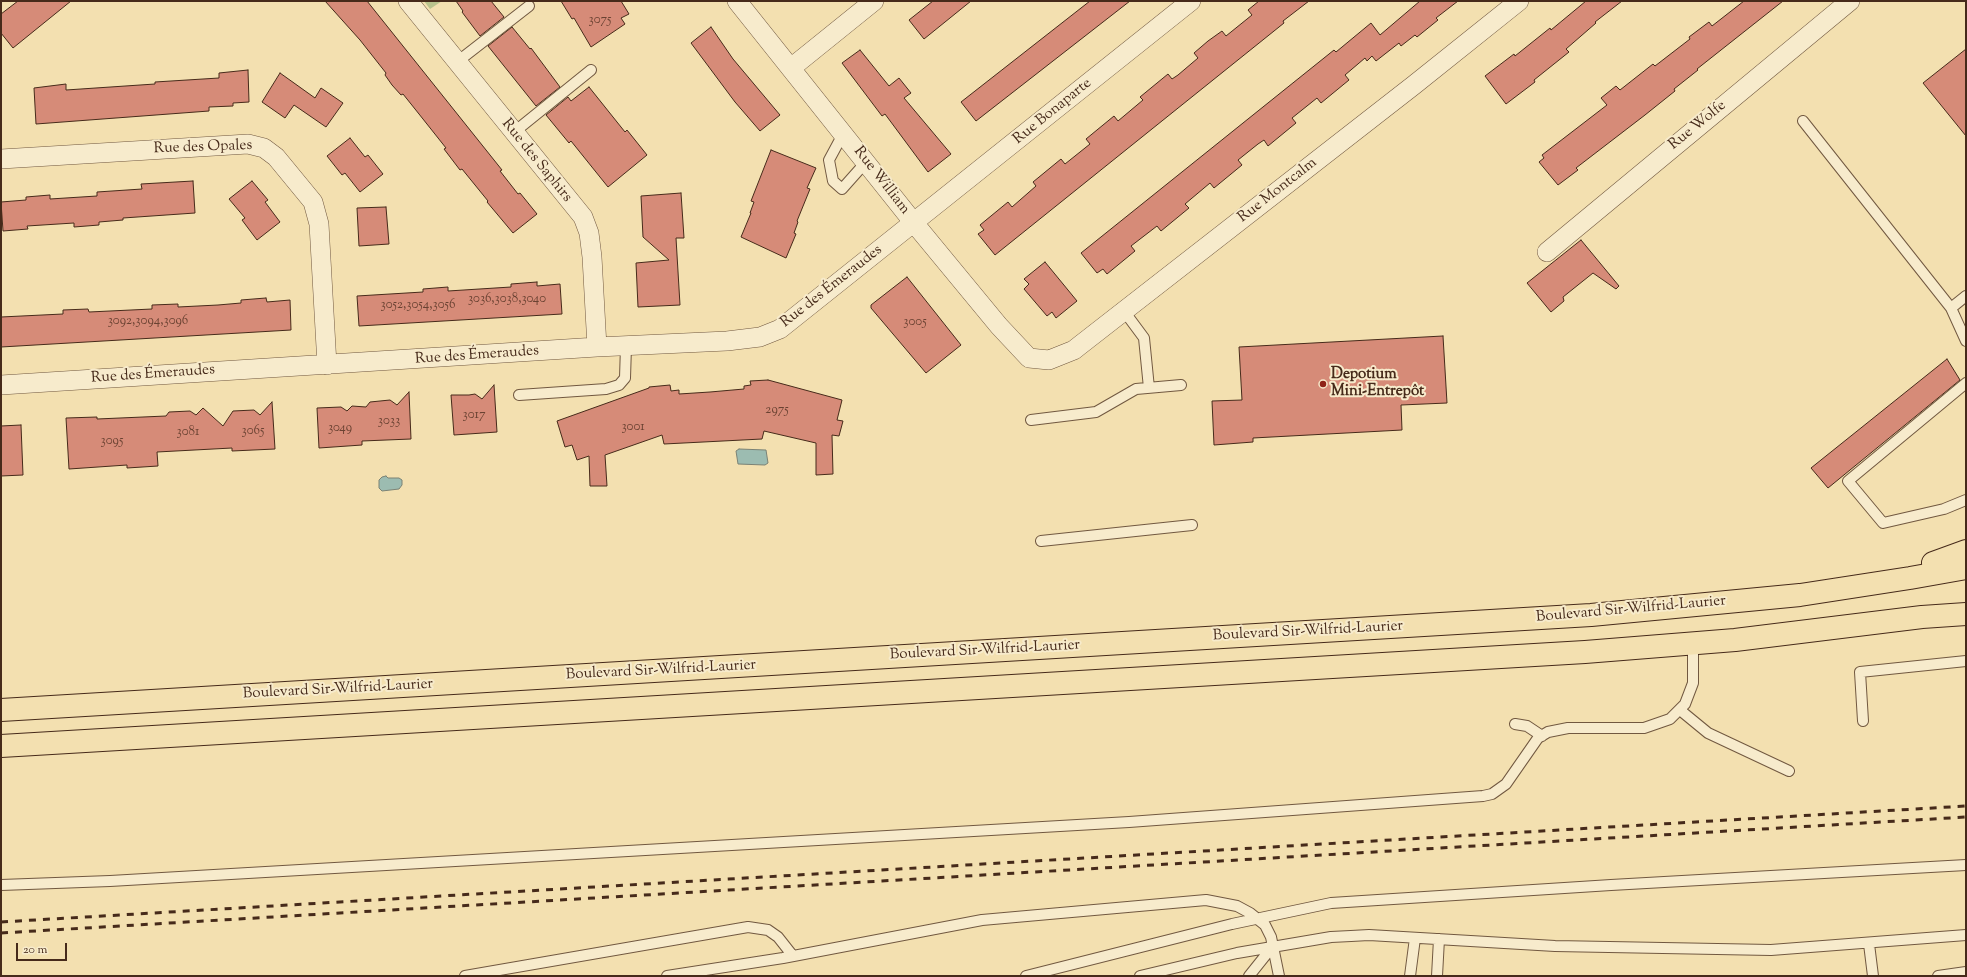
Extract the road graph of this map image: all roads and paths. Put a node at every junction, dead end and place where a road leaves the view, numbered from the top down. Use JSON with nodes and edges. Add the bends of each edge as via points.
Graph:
{"nodes":[{"id":1,"x":408,"y":1,"type":"edge"},
{"id":2,"x":737,"y":1,"type":"edge"},
{"id":3,"x":874,"y":1,"type":"edge"},
{"id":4,"x":1191,"y":1,"type":"edge"},
{"id":5,"x":1519,"y":1,"type":"edge"},
{"id":6,"x":1850,"y":1,"type":"edge"},
{"id":7,"x":529,"y":6,"type":"dead end"},
{"id":8,"x":457,"y":62,"type":"junction"},
{"id":9,"x":791,"y":68,"type":"junction"},
{"id":10,"x":591,"y":70,"type":"dead end"},
{"id":11,"x":1803,"y":121,"type":"dead end"},
{"id":12,"x":513,"y":133,"type":"junction"},
{"id":13,"x":843,"y":134,"type":"junction"},
{"id":14,"x":1,"y":159,"type":"edge"},
{"id":15,"x":866,"y":162,"type":"junction"},
{"id":16,"x":914,"y":223,"type":"junction"},
{"id":17,"x":1547,"y":252,"type":"dead end"},
{"id":18,"x":1966,"y":296,"type":"edge"},
{"id":19,"x":1951,"y":308,"type":"junction"},
{"id":20,"x":1124,"y":311,"type":"junction"},
{"id":21,"x":1966,"y":341,"type":"edge"},
{"id":22,"x":626,"y":346,"type":"junction"},
{"id":23,"x":597,"y":348,"type":"junction"},
{"id":24,"x":1029,"y":358,"type":"joint"},
{"id":25,"x":327,"y":365,"type":"junction"},
{"id":26,"x":1966,"y":383,"type":"edge"},
{"id":27,"x":1,"y":385,"type":"edge"},
{"id":28,"x":1182,"y":385,"type":"dead end"},
{"id":29,"x":1149,"y":388,"type":"junction"},
{"id":30,"x":519,"y":395,"type":"dead end"},
{"id":31,"x":1031,"y":420,"type":"dead end"},
{"id":32,"x":1966,"y":500,"type":"edge"},
{"id":33,"x":1192,"y":525,"type":"dead end"},
{"id":34,"x":1041,"y":541,"type":"dead end"},
{"id":35,"x":1966,"y":552,"type":"edge"},
{"id":36,"x":1966,"y":568,"type":"edge"},
{"id":37,"x":1870,"y":585,"type":"junction"},
{"id":38,"x":1966,"y":607,"type":"edge"},
{"id":39,"x":1966,"y":614,"type":"edge"},
{"id":40,"x":1922,"y":617,"type":"junction"},
{"id":41,"x":1693,"y":644,"type":"junction"},
{"id":42,"x":1966,"y":661,"type":"edge"},
{"id":43,"x":1,"y":700,"type":"edge"},
{"id":44,"x":53,"y":707,"type":"junction"},
{"id":45,"x":1,"y":710,"type":"edge"},
{"id":46,"x":1680,"y":710,"type":"junction"},
{"id":47,"x":1863,"y":721,"type":"dead end"},
{"id":48,"x":1515,"y":724,"type":"dead end"},
{"id":49,"x":1542,"y":736,"type":"junction"},
{"id":50,"x":1,"y":746,"type":"edge"},
{"id":51,"x":1789,"y":771,"type":"dead end"},
{"id":52,"x":1966,"y":866,"type":"edge"},
{"id":53,"x":1,"y":885,"type":"edge"},
{"id":54,"x":1257,"y":918,"type":"junction"},
{"id":55,"x":1966,"y":935,"type":"edge"},
{"id":56,"x":1415,"y":938,"type":"junction"},
{"id":57,"x":1439,"y":939,"type":"junction"},
{"id":58,"x":1868,"y":944,"type":"junction"},
{"id":59,"x":1273,"y":946,"type":"junction"},
{"id":60,"x":793,"y":956,"type":"junction"},
{"id":61,"x":1966,"y":972,"type":"edge"},
{"id":62,"x":465,"y":976,"type":"edge"},
{"id":63,"x":666,"y":976,"type":"edge"},
{"id":64,"x":1026,"y":976,"type":"edge"},
{"id":65,"x":1140,"y":976,"type":"edge"},
{"id":66,"x":1249,"y":976,"type":"edge"},
{"id":67,"x":1279,"y":976,"type":"edge"},
{"id":68,"x":1410,"y":976,"type":"edge"},
{"id":69,"x":1437,"y":976,"type":"edge"},
{"id":70,"x":1873,"y":976,"type":"edge"},
{"id":71,"x":1938,"y":976,"type":"edge"}],
"edges":[{"from":1,"to":8,"type":"street","name":"Rue des Saphirs"},
{"from":2,"to":9,"type":"street","name":"Rue William"},
{"from":3,"to":9,"type":"street"},
{"from":4,"to":16,"type":"street","name":"Rue Bonaparte"},
{"from":5,"to":20,"type":"street","name":"Rue Montcalm"},
{"from":6,"to":17,"type":"street","name":"Rue Wolfe"},
{"from":7,"to":8,"type":"lane"},
{"from":8,"to":12,"type":"street","name":"Rue des Saphirs"},
{"from":9,"to":13,"type":"street","name":"Rue William"},
{"from":10,"to":12,"type":"lane"},
{"from":11,"to":19,"type":"lane"},
{"from":12,"to":23,"type":"street","name":"Rue des Saphirs","via":[[583,217],[589,233]]},
{"from":13,"to":15,"type":"street","name":"Rue William"},
{"from":13,"to":15,"type":"lane","via":[[829,160],[833,181],[842,189]]},
{"from":14,"to":25,"type":"street","name":"Rue des Opales","via":[[248,144],[264,148],[276,157],[313,202],[319,224]]},
{"from":15,"to":16,"type":"street","name":"Rue William"},
{"from":16,"to":22,"type":"street","name":"Rue des Émeraudes","via":[[780,329],[760,337],[727,341]]},
{"from":16,"to":24,"type":"street","name":"Rue William","via":[[999,326]]},
{"from":18,"to":19,"type":"lane"},
{"from":19,"to":21,"type":"lane"},
{"from":20,"to":24,"type":"street","name":"Rue Montcalm","via":[[1074,350],[1049,360]]},
{"from":20,"to":29,"type":"lane","via":[[1144,338]]},
{"from":22,"to":23,"type":"street","name":"Rue des Émeraudes"},
{"from":22,"to":30,"type":"lane","via":[[625,378],[619,385],[606,389]]},
{"from":23,"to":25,"type":"street","name":"Rue des Émeraudes"},
{"from":25,"to":27,"type":"street","name":"Rue des Émeraudes"},
{"from":26,"to":32,"type":"lane","via":[[1848,481],[1883,523],[1944,509]]},
{"from":28,"to":29,"type":"lane"},
{"from":29,"to":31,"type":"lane","via":[[1136,389],[1096,412]]},
{"from":33,"to":34,"type":"lane"},
{"from":35,"to":37,"type":"highway"},
{"from":36,"to":37,"type":"highway","name":"Boulevard Sir-Wilfrid-Laurier"},
{"from":37,"to":44,"type":"highway","name":"Boulevard Sir-Wilfrid-Laurier","via":[[1760,599],[1562,617]]},
{"from":38,"to":40,"type":"highway"},
{"from":39,"to":40,"type":"highway"},
{"from":40,"to":41,"type":"highway"},
{"from":41,"to":46,"type":"lane","via":[[1693,683]]},
{"from":41,"to":50,"type":"highway"},
{"from":42,"to":47,"type":"lane","via":[[1860,672]]},
{"from":43,"to":44,"type":"highway"},
{"from":44,"to":45,"type":"highway","name":"Boulevard Sir-Wilfrid-Laurier"},
{"from":46,"to":49,"type":"lane","via":[[1670,719],[1644,728],[1568,728]]},
{"from":46,"to":51,"type":"lane","via":[[1708,733]]},
{"from":48,"to":49,"type":"lane","via":[[1527,726]]},
{"from":49,"to":53,"type":"lane","via":[[1506,784],[1492,794],[1484,796],[1121,822]]},
{"from":52,"to":54,"type":"lane","via":[[1355,901],[1331,903]]},
{"from":54,"to":59,"type":"lane","via":[[1268,931]]},
{"from":54,"to":60,"type":"lane","via":[[1242,908],[1227,903],[1192,901],[982,920]]},
{"from":54,"to":64,"type":"lane"},
{"from":55,"to":58,"type":"lane"},
{"from":56,"to":57,"type":"lane"},
{"from":56,"to":59,"type":"lane","via":[[1351,936]]},
{"from":56,"to":68,"type":"lane"},
{"from":57,"to":58,"type":"lane","via":[[1555,946],[1771,950]]},
{"from":57,"to":69,"type":"lane"},
{"from":58,"to":70,"type":"lane"},
{"from":59,"to":65,"type":"lane"},
{"from":59,"to":66,"type":"lane"},
{"from":59,"to":67,"type":"lane"},
{"from":60,"to":62,"type":"lane","via":[[785,943],[773,933],[760,927],[748,927]]},
{"from":60,"to":63,"type":"lane"},
{"from":61,"to":71,"type":"lane"}]}
